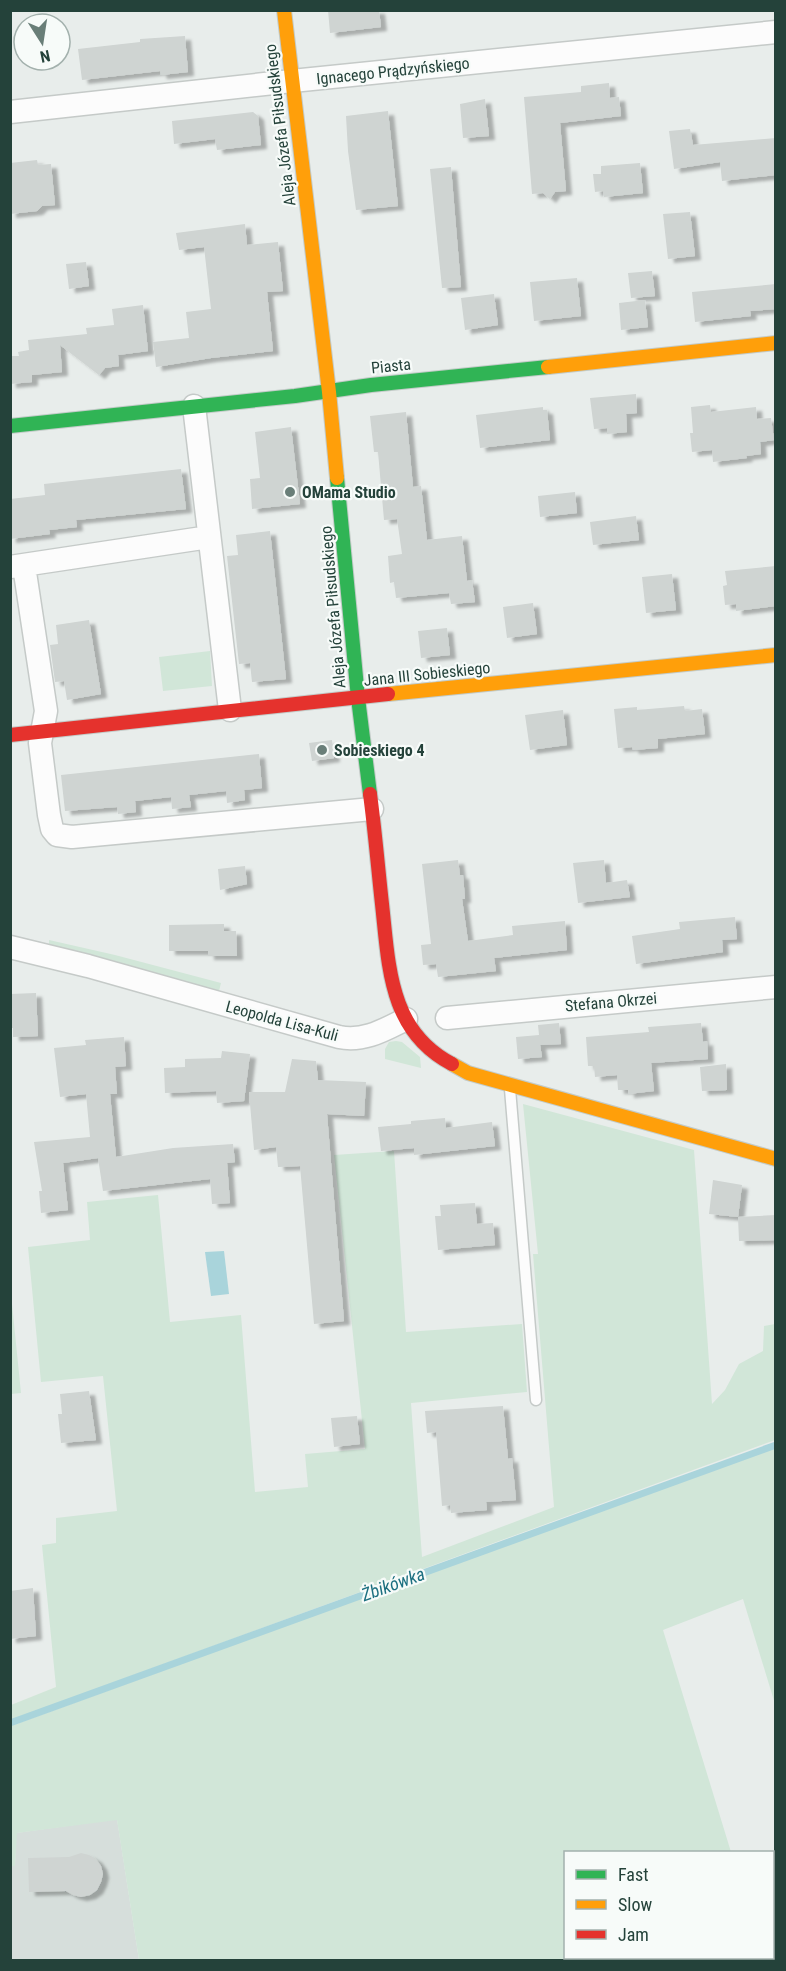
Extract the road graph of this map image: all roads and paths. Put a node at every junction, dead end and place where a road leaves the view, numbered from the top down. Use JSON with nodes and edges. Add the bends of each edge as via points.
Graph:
{"nodes":[{"id":1,"x":284,"y":10,"type":"edge"},
{"id":2,"x":776,"y":32,"type":"edge"},
{"id":3,"x":292,"y":81,"type":"junction"},
{"id":4,"x":10,"y":112,"type":"edge"},
{"id":5,"x":776,"y":343,"type":"edge"},
{"id":6,"x":329,"y":392,"type":"junction"},
{"id":7,"x":194,"y":406,"type":"junction"},
{"id":8,"x":10,"y":426,"type":"edge"},
{"id":9,"x":209,"y":537,"type":"junction"},
{"id":10,"x":17,"y":566,"type":"edge"},
{"id":11,"x":776,"y":655,"type":"edge"},
{"id":12,"x":357,"y":698,"type":"junction"},
{"id":13,"x":230,"y":710,"type":"junction"},
{"id":14,"x":43,"y":731,"type":"junction"},
{"id":15,"x":10,"y":735,"type":"edge"},
{"id":16,"x":372,"y":809,"type":"junction"},
{"id":17,"x":10,"y":947,"type":"edge"},
{"id":18,"x":776,"y":987,"type":"edge"},
{"id":19,"x":447,"y":1017,"type":"dead end"},
{"id":20,"x":406,"y":1019,"type":"junction"},
{"id":21,"x":510,"y":1086,"type":"junction"},
{"id":22,"x":776,"y":1159,"type":"edge"},
{"id":23,"x":536,"y":1400,"type":"dead end"}],
"edges":[{"from":1,"to":3,"type":"street","name":"Aleja Józefa Piłsudskiego"},
{"from":2,"to":3,"type":"street","name":"Ignacego Prądzyńskiego"},
{"from":3,"to":4,"type":"street","name":"Ignacego Prądzyńskiego"},
{"from":3,"to":6,"type":"street","name":"Aleja Józefa Piłsudskiego"},
{"from":5,"to":6,"type":"street","name":"Piasta"},
{"from":6,"to":7,"type":"street","name":"Piasta"},
{"from":6,"to":12,"type":"street","name":"Aleja Józefa Piłsudskiego"},
{"from":7,"to":8,"type":"street","name":"Piasta"},
{"from":7,"to":9,"type":"street"},
{"from":9,"to":10,"type":"street"},
{"from":9,"to":13,"type":"street"},
{"from":10,"to":14,"type":"street","via":[[46,711]]},
{"from":11,"to":12,"type":"street","name":"Jana III Sobieskiego"},
{"from":12,"to":13,"type":"street","name":"Jana III Sobieskiego"},
{"from":12,"to":16,"type":"street","name":"Aleja Józefa Piłsudskiego"},
{"from":13,"to":14,"type":"street","name":"Jana III Sobieskiego"},
{"from":14,"to":15,"type":"street","name":"Jana III Sobieskiego"},
{"from":14,"to":16,"type":"street","via":[[40,743],[49,815],[51,829],[57,835],[72,837]]},
{"from":16,"to":20,"type":"street","name":"Aleja Józefa Piłsudskiego","via":[[392,986]]},
{"from":17,"to":20,"type":"street","name":"Leopolda Lisa-Kuli","via":[[348,1039],[366,1037]]},
{"from":18,"to":19,"type":"street","name":"Stefana Okrzei"},
{"from":20,"to":21,"type":"street","via":[[429,1050],[468,1072]]},
{"from":21,"to":22,"type":"street"},
{"from":21,"to":23,"type":"lane"}]}
